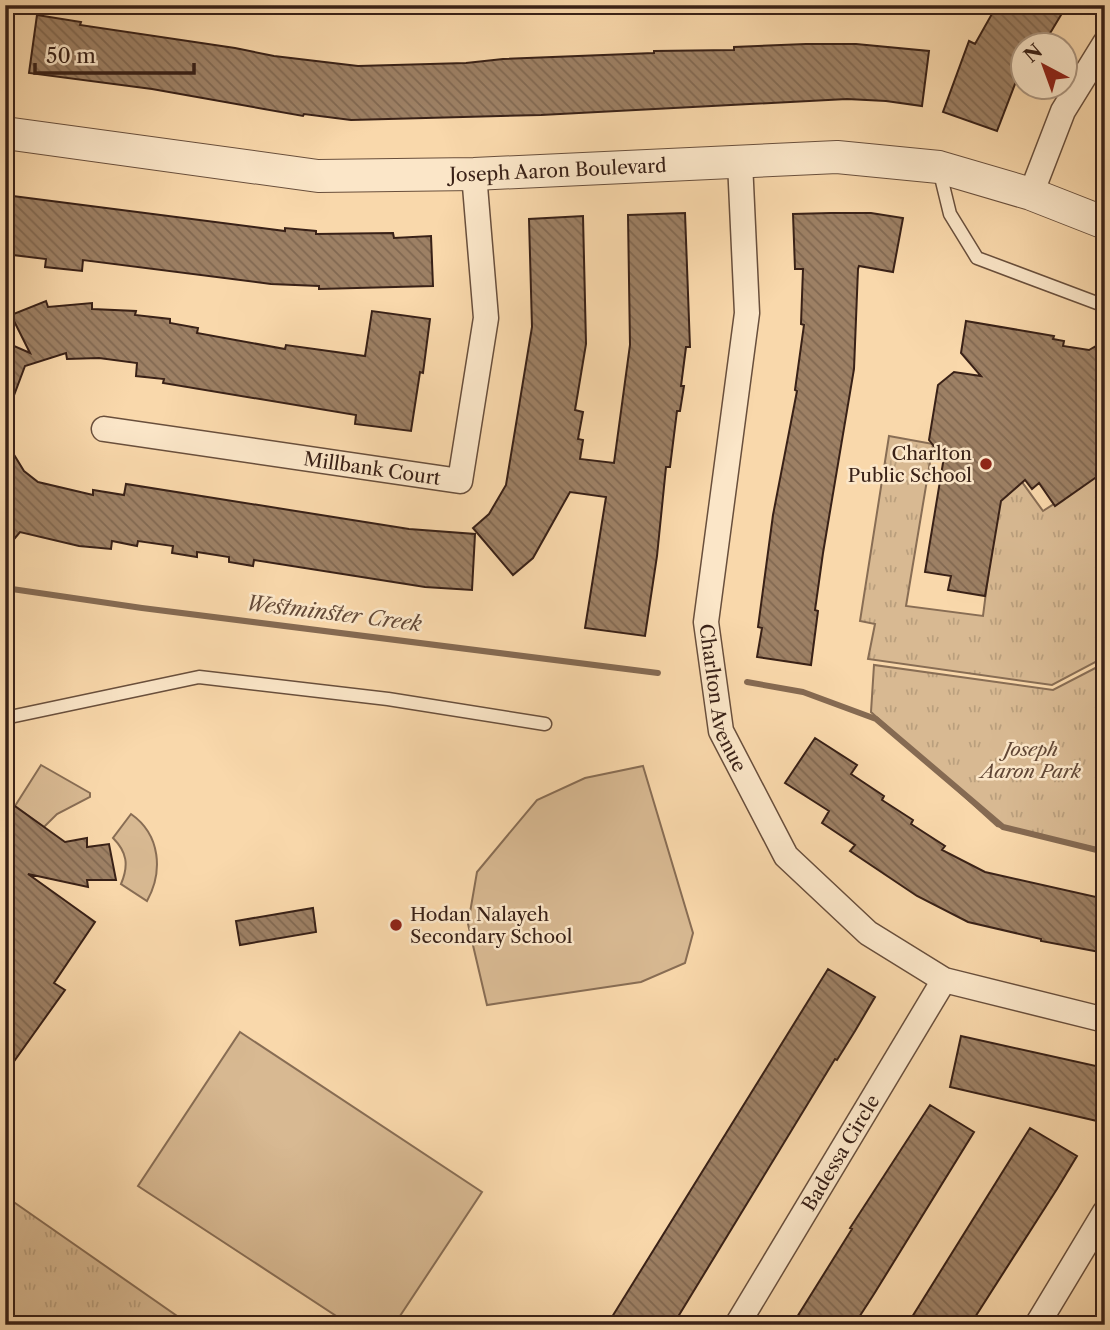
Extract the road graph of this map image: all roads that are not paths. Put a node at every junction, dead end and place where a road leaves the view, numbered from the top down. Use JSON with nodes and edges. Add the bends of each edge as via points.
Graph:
{"nodes":[{"id":1,"x":1105,"y":43,"type":"edge"},
{"id":2,"x":5,"y":133,"type":"edge"},
{"id":3,"x":740,"y":162,"type":"junction"},
{"id":4,"x":939,"y":167,"type":"junction"},
{"id":5,"x":474,"y":174,"type":"junction"},
{"id":6,"x":1031,"y":194,"type":"junction"},
{"id":7,"x":1105,"y":223,"type":"edge"},
{"id":8,"x":1105,"y":306,"type":"edge"},
{"id":9,"x":104,"y":429,"type":"dead end"},
{"id":10,"x":5,"y":718,"type":"edge"},
{"id":11,"x":545,"y":724,"type":"dead end"},
{"id":12,"x":944,"y":980,"type":"junction"},
{"id":13,"x":1105,"y":1020,"type":"edge"},
{"id":14,"x":1105,"y":1212,"type":"edge"},
{"id":15,"x":737,"y":1325,"type":"edge"},
{"id":16,"x":1037,"y":1325,"type":"edge"}],
"edges":[{"from":1,"to":6,"type":"street","via":[[1063,111]]},
{"from":2,"to":5,"type":"street","name":"Joseph Aaron Boulevard","via":[[318,176]]},
{"from":3,"to":4,"type":"street","name":"Joseph Aaron Boulevard","via":[[837,157]]},
{"from":3,"to":5,"type":"street","name":"Joseph Aaron Boulevard"},
{"from":3,"to":12,"type":"street","name":"Charlton Avenue","via":[[747,313],[706,622],[721,731],[786,856],[868,933]]},
{"from":4,"to":6,"type":"street","name":"Joseph Aaron Boulevard"},
{"from":4,"to":8,"type":"lane","via":[[950,214],[977,258]]},
{"from":5,"to":9,"type":"street","name":"Millbank Court","via":[[486,318],[460,481]]},
{"from":6,"to":7,"type":"street","name":"Joseph Aaron Boulevard"},
{"from":10,"to":11,"type":"lane","via":[[199,677],[374,697]]},
{"from":12,"to":13,"type":"street","name":"Charlton Avenue"},
{"from":12,"to":15,"type":"street","name":"Badessa Circle"},
{"from":14,"to":16,"type":"street"}]}
